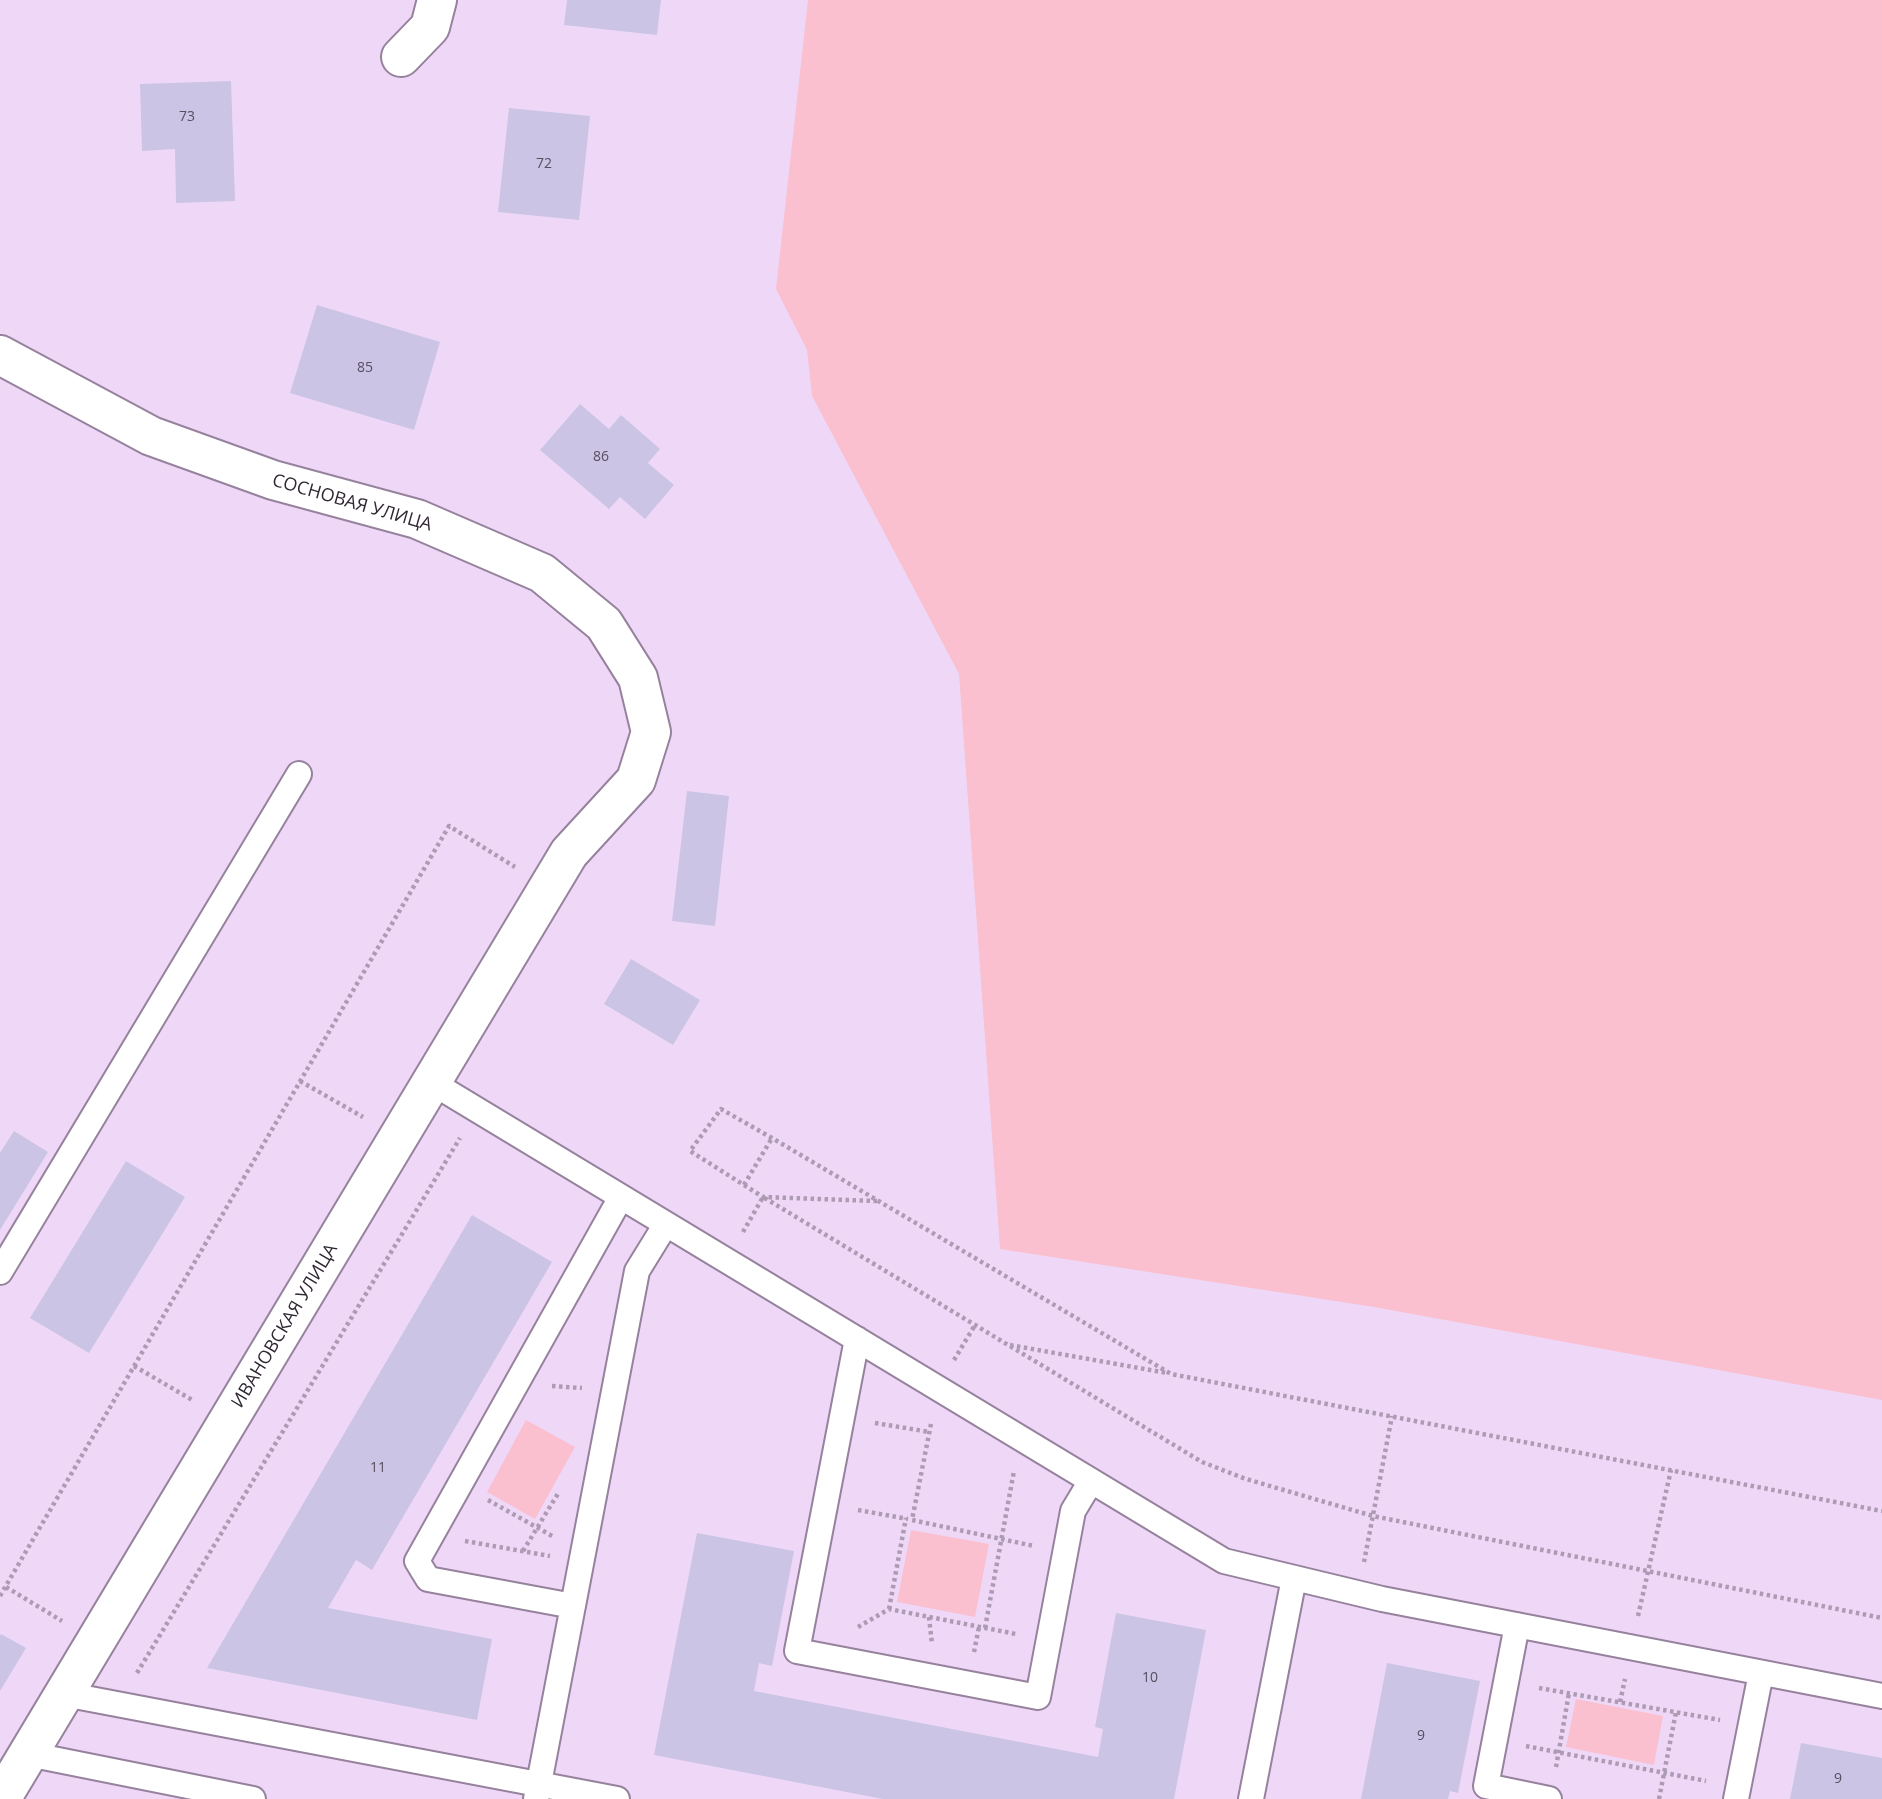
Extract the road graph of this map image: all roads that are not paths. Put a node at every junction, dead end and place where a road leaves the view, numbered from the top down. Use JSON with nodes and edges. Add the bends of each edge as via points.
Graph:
{"nodes":[{"id":1,"x":437,"y":0,"type":"edge"},
{"id":2,"x":401,"y":57,"type":"dead end"},
{"id":3,"x":0,"y":355,"type":"edge"},
{"id":4,"x":299,"y":774,"type":"dead end"},
{"id":5,"x":569,"y":853,"type":"joint"},
{"id":6,"x":431,"y":1082,"type":"junction"},
{"id":7,"x":621,"y":1197,"type":"junction"},
{"id":8,"x":666,"y":1224,"type":"junction"},
{"id":9,"x":0,"y":1272,"type":"edge"},
{"id":10,"x":857,"y":1339,"type":"junction"},
{"id":11,"x":1091,"y":1480,"type":"junction"},
{"id":12,"x":1294,"y":1578,"type":"junction"},
{"id":13,"x":573,"y":1606,"type":"junction"},
{"id":14,"x":1517,"y":1625,"type":"junction"},
{"id":15,"x":1761,"y":1672,"type":"junction"},
{"id":16,"x":64,"y":1694,"type":"junction"},
{"id":17,"x":1882,"y":1696,"type":"edge"},
{"id":18,"x":28,"y":1754,"type":"junction"},
{"id":19,"x":1552,"y":1787,"type":"edge"},
{"id":20,"x":537,"y":1791,"type":"edge"},
{"id":21,"x":1737,"y":1793,"type":"edge"},
{"id":22,"x":1,"y":1799,"type":"edge"},
{"id":23,"x":253,"y":1799,"type":"edge"},
{"id":24,"x":617,"y":1799,"type":"edge"},
{"id":25,"x":1251,"y":1799,"type":"edge"}],
"edges":[{"from":1,"to":2,"type":"street","via":[[430,27]]},
{"from":3,"to":5,"type":"street","name":"СОСНОВАЯ УЛИЦА","via":[[151,436],[273,480],[417,519],[542,573],[604,624],[638,678],[651,732],[636,780]]},
{"from":4,"to":9,"type":"lane"},
{"from":5,"to":6,"type":"street","name":"ИВАНОВСКАЯ УЛИЦА"},
{"from":6,"to":7,"type":"lane"},
{"from":6,"to":16,"type":"street","name":"ИВАНОВСКАЯ УЛИЦА"},
{"from":7,"to":8,"type":"lane"},
{"from":7,"to":13,"type":"lane","via":[[417,1561],[428,1579]]},
{"from":8,"to":10,"type":"lane"},
{"from":8,"to":13,"type":"lane","via":[[637,1271]]},
{"from":10,"to":11,"type":"lane"},
{"from":10,"to":11,"type":"lane","via":[[797,1651],[1038,1697],[1073,1511]]},
{"from":11,"to":12,"type":"lane","via":[[1224,1561]]},
{"from":12,"to":14,"type":"lane"},
{"from":12,"to":25,"type":"lane"},
{"from":13,"to":20,"type":"lane"},
{"from":14,"to":15,"type":"lane"},
{"from":14,"to":19,"type":"lane","via":[[1486,1787]]},
{"from":15,"to":17,"type":"lane"},
{"from":15,"to":21,"type":"lane"},
{"from":16,"to":18,"type":"street","name":"ИВАНОВСКАЯ УЛИЦА"},
{"from":16,"to":20,"type":"lane"},
{"from":18,"to":22,"type":"street","name":"ИВАНОВСКАЯ УЛИЦА"},
{"from":18,"to":23,"type":"lane"},
{"from":20,"to":24,"type":"lane"}]}
